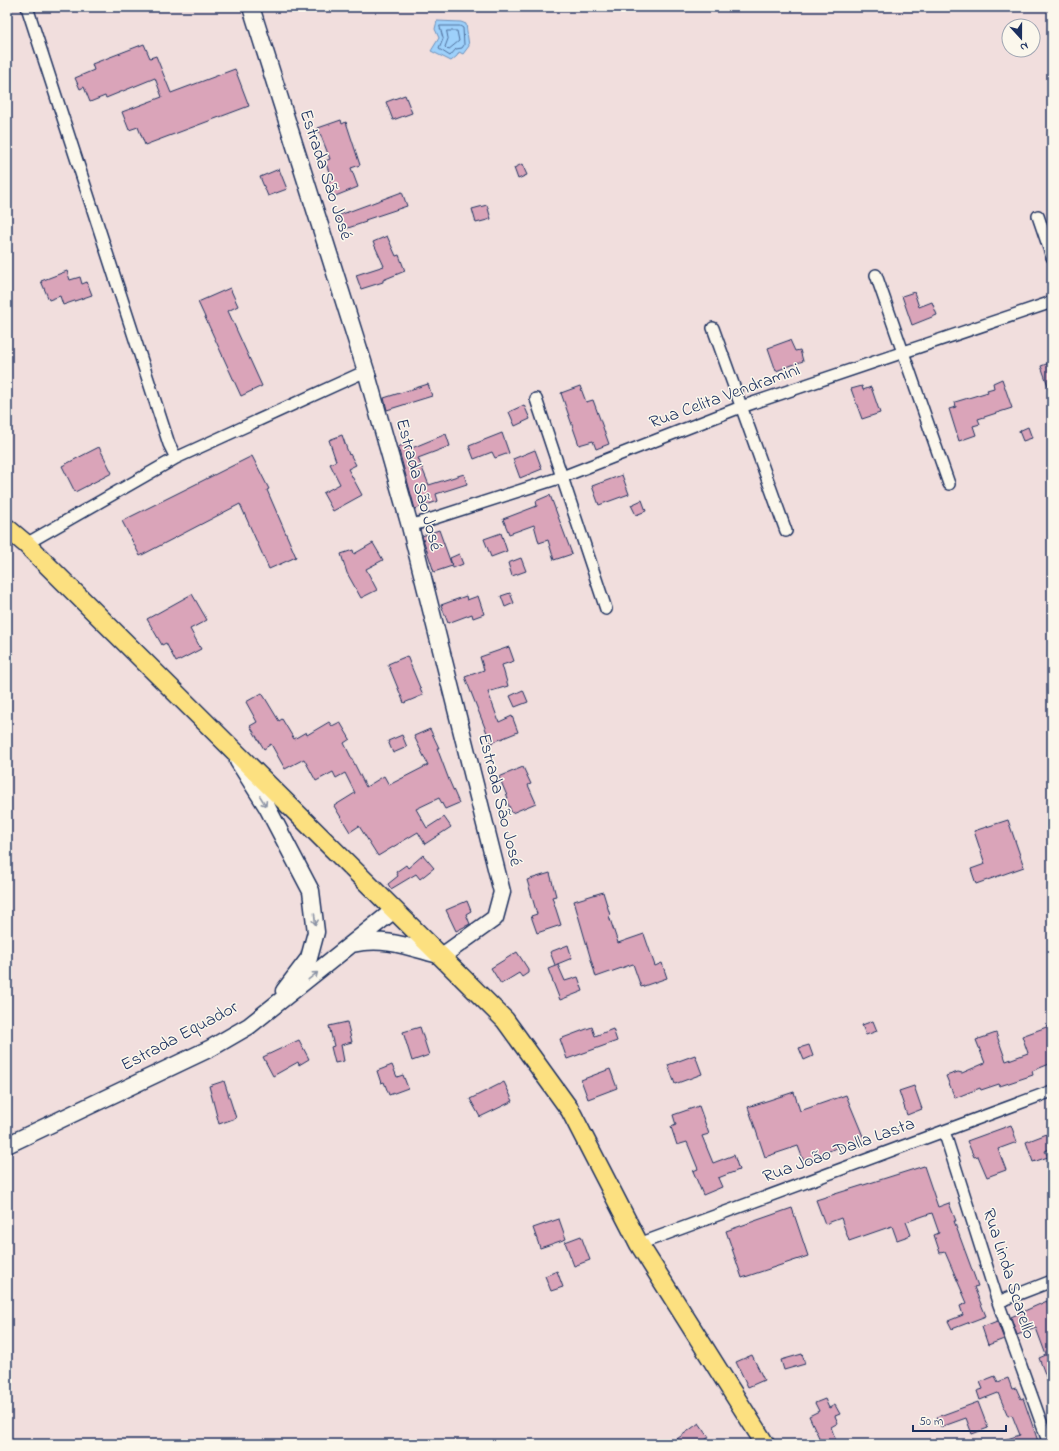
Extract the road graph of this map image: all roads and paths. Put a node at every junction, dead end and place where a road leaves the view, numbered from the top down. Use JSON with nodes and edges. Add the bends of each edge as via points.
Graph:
{"nodes":[{"id":1,"x":27,"y":7,"type":"edge"},
{"id":2,"x":251,"y":7,"type":"edge"},
{"id":3,"x":1038,"y":216,"type":"dead end"},
{"id":4,"x":1052,"y":257,"type":"edge"},
{"id":5,"x":876,"y":276,"type":"dead end"},
{"id":6,"x":1052,"y":302,"type":"edge"},
{"id":7,"x":713,"y":328,"type":"dead end"},
{"id":8,"x":903,"y":351,"type":"junction"},
{"id":9,"x":366,"y":371,"type":"junction"},
{"id":10,"x":536,"y":399,"type":"dead end"},
{"id":11,"x":741,"y":407,"type":"junction"},
{"id":12,"x":176,"y":458,"type":"junction"},
{"id":13,"x":562,"y":477,"type":"junction"},
{"id":14,"x":949,"y":484,"type":"dead end"},
{"id":15,"x":410,"y":526,"type":"junction"},
{"id":16,"x":7,"y":528,"type":"edge"},
{"id":17,"x":786,"y":531,"type":"dead end"},
{"id":18,"x":26,"y":544,"type":"junction"},
{"id":19,"x":606,"y":609,"type":"dead end"},
{"id":20,"x":227,"y":744,"type":"junction"},
{"id":21,"x":394,"y":910,"type":"junction"},
{"id":22,"x":352,"y":944,"type":"junction"},
{"id":23,"x":442,"y":956,"type":"junction"},
{"id":24,"x":249,"y":1026,"type":"junction"},
{"id":25,"x":1052,"y":1091,"type":"edge"},
{"id":26,"x":944,"y":1131,"type":"junction"},
{"id":27,"x":7,"y":1144,"type":"edge"},
{"id":28,"x":639,"y":1244,"type":"junction"},
{"id":29,"x":1052,"y":1281,"type":"edge"},
{"id":30,"x":998,"y":1302,"type":"junction"},
{"id":31,"x":1047,"y":1425,"type":"edge"},
{"id":32,"x":765,"y":1444,"type":"edge"},
{"id":33,"x":1049,"y":1444,"type":"edge"}],
"edges":[{"from":1,"to":12,"type":"street","via":[[169,444]]},
{"from":2,"to":9,"type":"street","name":"Estrada São José"},
{"from":3,"to":4,"type":"street"},
{"from":5,"to":8,"type":"street"},
{"from":6,"to":8,"type":"street","name":"Rua Celita Vendramini"},
{"from":7,"to":11,"type":"street"},
{"from":8,"to":11,"type":"street","name":"Rua Celita Vendramini"},
{"from":8,"to":14,"type":"street"},
{"from":9,"to":12,"type":"street"},
{"from":9,"to":15,"type":"street","name":"Estrada São José"},
{"from":10,"to":13,"type":"street"},
{"from":11,"to":13,"type":"street","name":"Rua Celita Vendramini"},
{"from":11,"to":17,"type":"street"},
{"from":12,"to":18,"type":"street"},
{"from":13,"to":15,"type":"street","name":"Rua Celita Vendramini"},
{"from":13,"to":19,"type":"street"},
{"from":15,"to":23,"type":"street","name":"Estrada São José","via":[[502,892],[495,918]]},
{"from":16,"to":18,"type":"main road"},
{"from":18,"to":20,"type":"main road"},
{"from":20,"to":21,"type":"main road"},
{"from":20,"to":24,"type":"street","one_way":true,"via":[[267,807],[310,891],[316,932],[309,958],[284,990]]},
{"from":21,"to":22,"type":"street","name":"Estrada Equador"},
{"from":21,"to":23,"type":"main road"},
{"from":22,"to":23,"type":"street","via":[[376,940],[394,942]]},
{"from":24,"to":22,"type":"street","name":"Estrada Equador","one_way":true},
{"from":23,"to":28,"type":"main road","via":[[505,1020],[570,1110]]},
{"from":24,"to":27,"type":"street","name":"Estrada Equador","via":[[211,1048]]},
{"from":25,"to":26,"type":"street","name":"Rua João Dalla Lasta"},
{"from":26,"to":28,"type":"street","name":"Rua João Dalla Lasta"},
{"from":26,"to":30,"type":"street","name":"Rua Linda Scarello"},
{"from":28,"to":32,"type":"main road"},
{"from":29,"to":30,"type":"street"},
{"from":30,"to":31,"type":"street","name":"Rua Linda Scarello"},
{"from":31,"to":33,"type":"street","name":"Rua Linda Scarello"}]}
